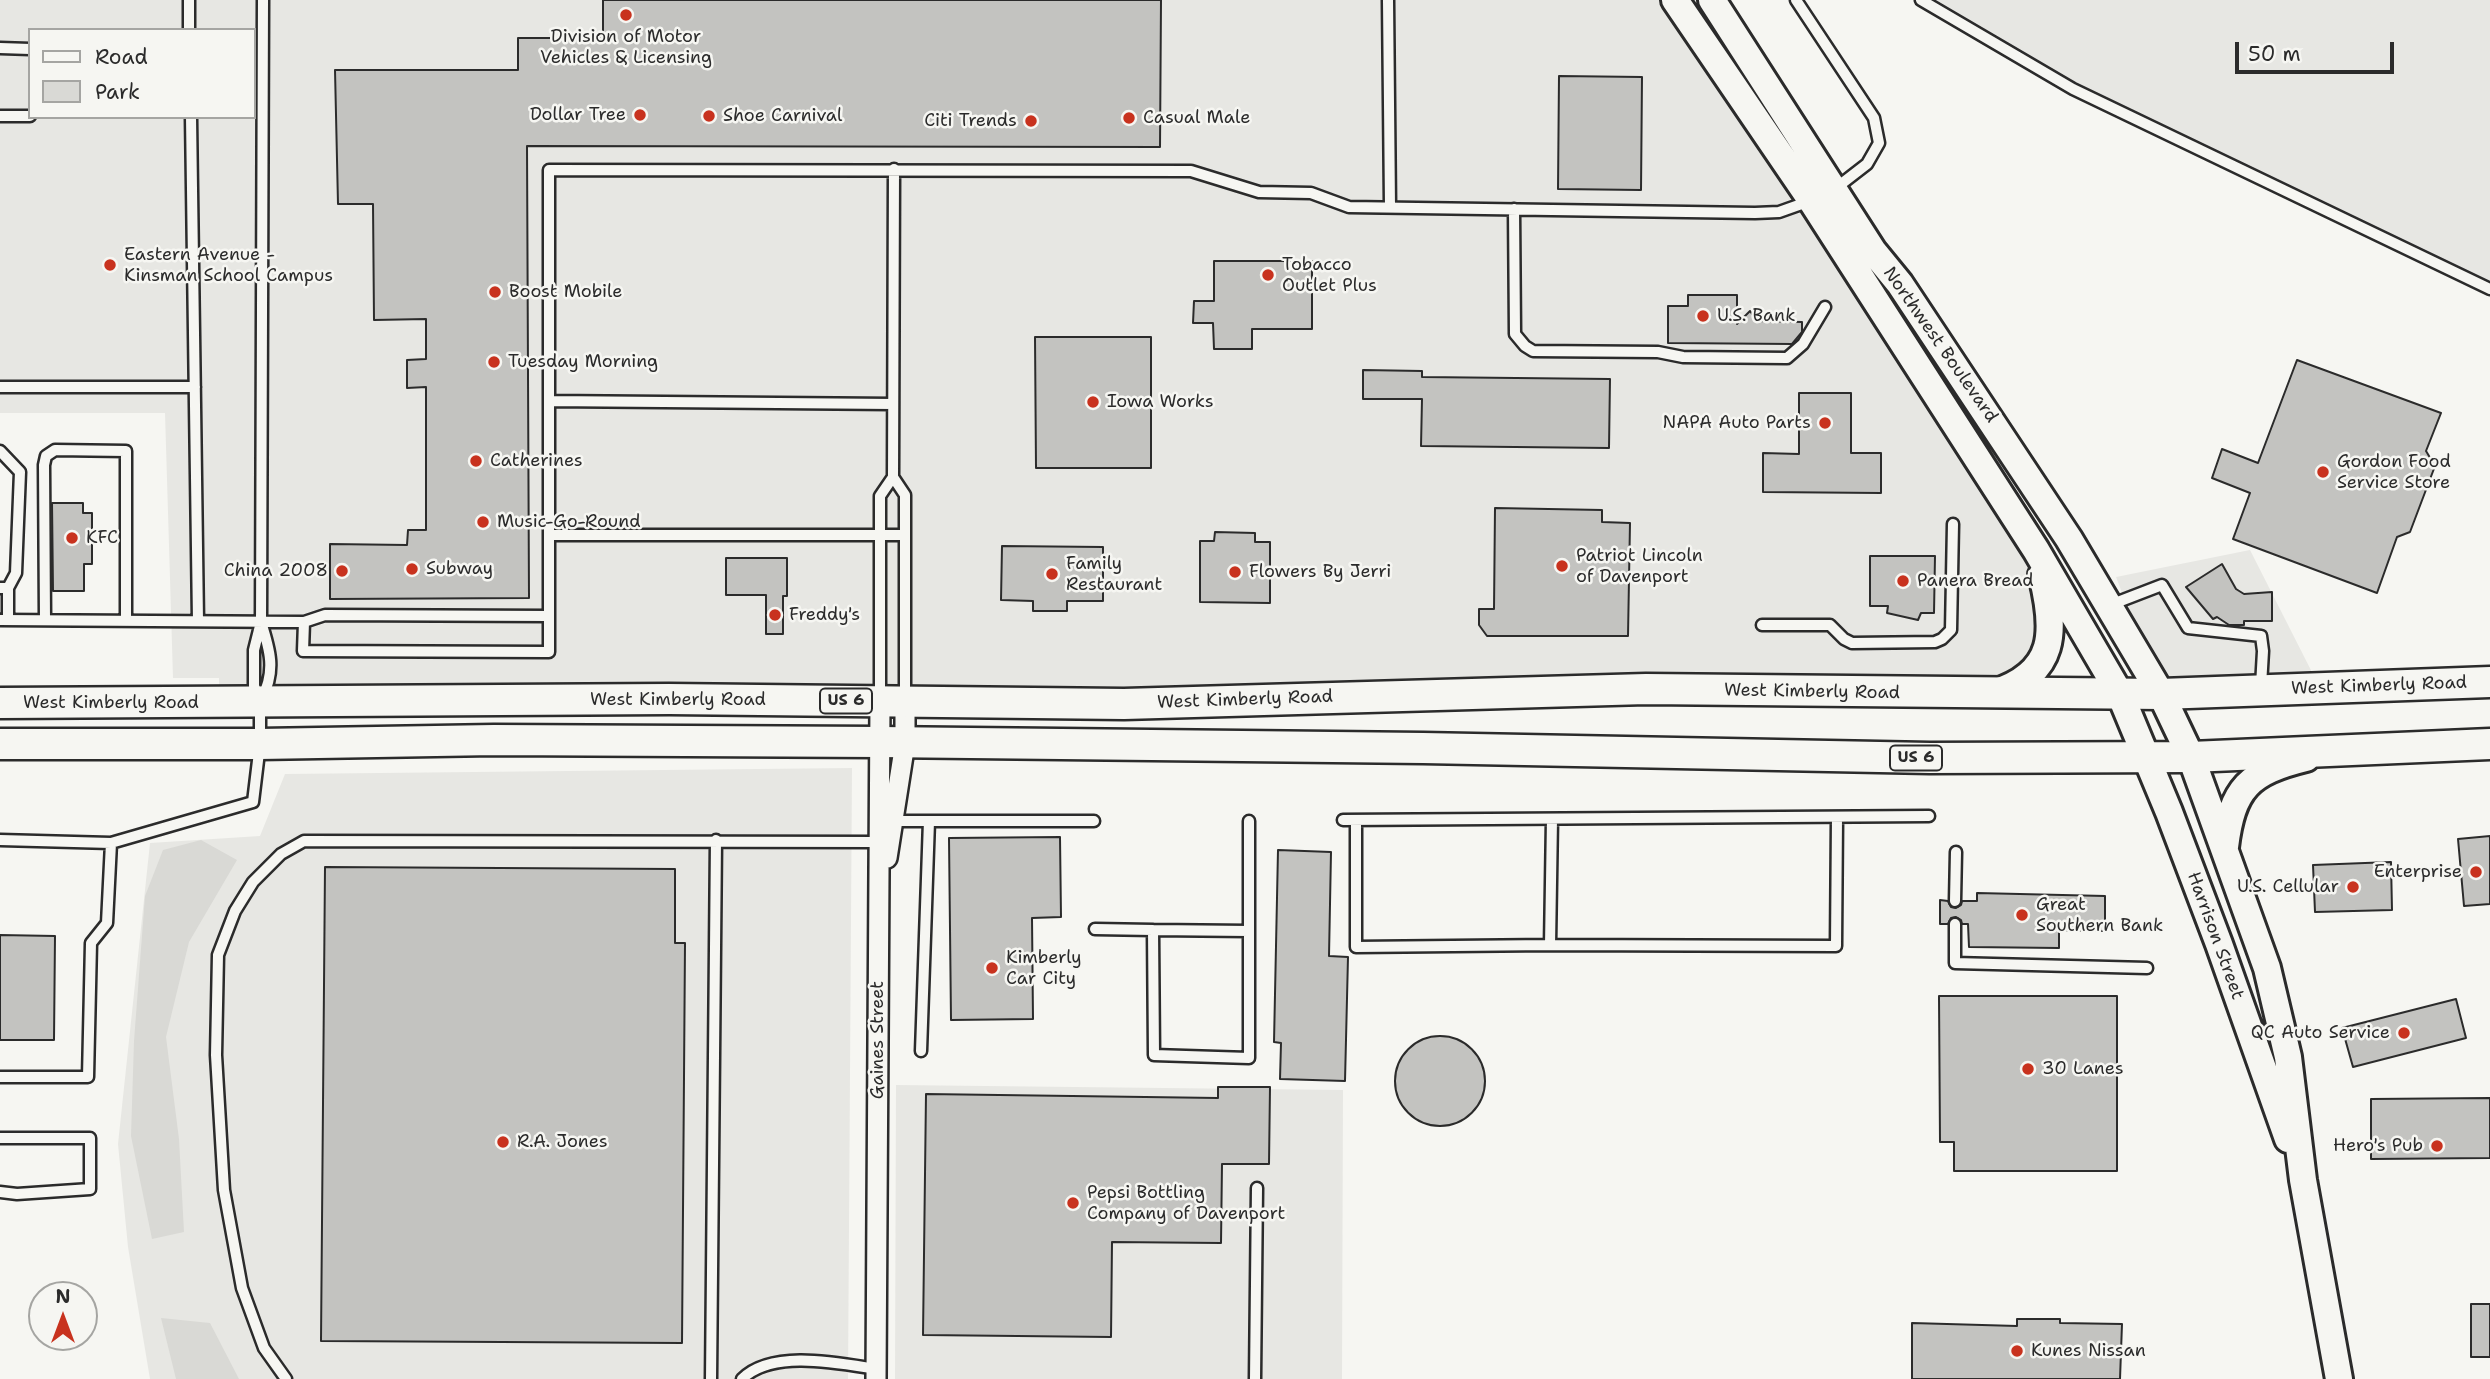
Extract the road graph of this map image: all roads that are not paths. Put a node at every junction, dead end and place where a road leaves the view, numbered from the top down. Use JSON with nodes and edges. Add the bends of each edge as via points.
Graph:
{"nodes":[{"id":1,"x":189,"y":0,"type":"edge"},
{"id":2,"x":264,"y":0,"type":"edge"},
{"id":3,"x":1388,"y":0,"type":"edge"},
{"id":4,"x":1675,"y":0,"type":"edge"},
{"id":5,"x":1712,"y":0,"type":"edge"},
{"id":6,"x":1796,"y":0,"type":"edge"},
{"id":7,"x":1921,"y":0,"type":"edge"},
{"id":8,"x":189,"y":28,"type":"edge"},
{"id":9,"x":0,"y":48,"type":"edge"},
{"id":10,"x":28,"y":49,"type":"edge"},
{"id":11,"x":0,"y":116,"type":"edge"},
{"id":12,"x":28,"y":116,"type":"edge"},
{"id":13,"x":191,"y":119,"type":"edge"},
{"id":14,"x":894,"y":170,"type":"junction"},
{"id":15,"x":1822,"y":196,"type":"junction"},
{"id":16,"x":1390,"y":206,"type":"junction"},
{"id":17,"x":1514,"y":209,"type":"junction"},
{"id":18,"x":2490,"y":289,"type":"edge"},
{"id":19,"x":1825,"y":307,"type":"dead end"},
{"id":20,"x":0,"y":387,"type":"edge"},
{"id":21,"x":195,"y":387,"type":"junction"},
{"id":22,"x":549,"y":401,"type":"junction"},
{"id":23,"x":893,"y":404,"type":"junction"},
{"id":24,"x":0,"y":451,"type":"edge"},
{"id":25,"x":893,"y":477,"type":"junction"},
{"id":26,"x":1953,"y":524,"type":"dead end"},
{"id":27,"x":549,"y":535,"type":"junction"},
{"id":28,"x":880,"y":535,"type":"junction"},
{"id":29,"x":905,"y":535,"type":"junction"},
{"id":30,"x":2036,"y":550,"type":"junction"},
{"id":31,"x":4,"y":587,"type":"edge"},
{"id":32,"x":2109,"y":606,"type":"junction"},
{"id":33,"x":549,"y":616,"type":"junction"},
{"id":34,"x":4,"y":620,"type":"edge"},
{"id":35,"x":45,"y":620,"type":"junction"},
{"id":36,"x":126,"y":621,"type":"junction"},
{"id":37,"x":198,"y":621,"type":"junction"},
{"id":38,"x":261,"y":622,"type":"junction"},
{"id":39,"x":304,"y":622,"type":"junction"},
{"id":40,"x":1762,"y":625,"type":"dead end"},
{"id":41,"x":2490,"y":682,"type":"edge"},
{"id":42,"x":2261,"y":690,"type":"junction"},
{"id":43,"x":1991,"y":694,"type":"junction"},
{"id":44,"x":2120,"y":694,"type":"junction"},
{"id":45,"x":2161,"y":694,"type":"junction"},
{"id":46,"x":893,"y":702,"type":"junction"},
{"id":47,"x":0,"y":703,"type":"edge"},
{"id":48,"x":260,"y":703,"type":"junction"},
{"id":49,"x":892,"y":743,"type":"junction"},
{"id":50,"x":0,"y":744,"type":"edge"},
{"id":51,"x":260,"y":744,"type":"junction"},
{"id":52,"x":2490,"y":744,"type":"edge"},
{"id":53,"x":2334,"y":751,"type":"junction"},
{"id":54,"x":2146,"y":757,"type":"junction"},
{"id":55,"x":2190,"y":757,"type":"junction"},
{"id":56,"x":1929,"y":816,"type":"dead end"},
{"id":57,"x":1837,"y":818,"type":"junction"},
{"id":58,"x":1552,"y":819,"type":"junction"},
{"id":59,"x":1343,"y":820,"type":"dead end"},
{"id":60,"x":1356,"y":820,"type":"junction"},
{"id":61,"x":887,"y":821,"type":"junction"},
{"id":62,"x":929,"y":821,"type":"junction"},
{"id":63,"x":1094,"y":821,"type":"dead end"},
{"id":64,"x":1249,"y":821,"type":"dead end"},
{"id":65,"x":0,"y":839,"type":"edge"},
{"id":66,"x":716,"y":840,"type":"junction"},
{"id":67,"x":885,"y":842,"type":"junction"},
{"id":68,"x":111,"y":843,"type":"junction"},
{"id":69,"x":1956,"y":852,"type":"dead end"},
{"id":70,"x":2225,"y":852,"type":"junction"},
{"id":71,"x":1955,"y":901,"type":"dead end"},
{"id":72,"x":1955,"y":924,"type":"dead end"},
{"id":73,"x":1095,"y":929,"type":"dead end"},
{"id":74,"x":1153,"y":930,"type":"junction"},
{"id":75,"x":1249,"y":931,"type":"junction"},
{"id":76,"x":1550,"y":945,"type":"junction"},
{"id":77,"x":2147,"y":968,"type":"dead end"},
{"id":78,"x":921,"y":1051,"type":"dead end"},
{"id":79,"x":0,"y":1077,"type":"edge"},
{"id":80,"x":0,"y":1138,"type":"edge"},
{"id":81,"x":2303,"y":1180,"type":"junction"},
{"id":82,"x":1257,"y":1188,"type":"dead end"},
{"id":83,"x":0,"y":1192,"type":"edge"},
{"id":84,"x":876,"y":1374,"type":"edge"},
{"id":85,"x":286,"y":1379,"type":"edge"},
{"id":86,"x":711,"y":1379,"type":"edge"},
{"id":87,"x":743,"y":1379,"type":"edge"},
{"id":88,"x":1255,"y":1379,"type":"edge"},
{"id":89,"x":2339,"y":1379,"type":"edge"}],
"edges":[{"from":1,"to":8,"type":"lane"},
{"from":2,"to":38,"type":"lane"},
{"from":3,"to":16,"type":"lane"},
{"from":4,"to":15,"type":"main road"},
{"from":5,"to":15,"type":"main road","name":"Northwest Boulevard"},
{"from":6,"to":15,"type":"lane","via":[[1874,118],[1879,144],[1867,163]]},
{"from":7,"to":18,"type":"lane","via":[[2073,89]]},
{"from":9,"to":10,"type":"lane"},
{"from":11,"to":12,"type":"lane"},
{"from":13,"to":21,"type":"lane"},
{"from":14,"to":16,"type":"lane","via":[[1191,171],[1259,192],[1311,193],[1349,207]]},
{"from":14,"to":22,"type":"lane","via":[[549,170]]},
{"from":14,"to":23,"type":"lane"},
{"from":15,"to":17,"type":"lane","via":[[1779,212]]},
{"from":15,"to":30,"type":"main road","name":"Northwest Boulevard"},
{"from":15,"to":32,"type":"main road","name":"Northwest Boulevard","via":[[1900,284]]},
{"from":16,"to":17,"type":"lane"},
{"from":17,"to":19,"type":"lane","via":[[1515,334],[1533,351],[1787,358],[1803,344]]},
{"from":20,"to":21,"type":"lane"},
{"from":21,"to":37,"type":"lane"},
{"from":22,"to":23,"type":"lane"},
{"from":22,"to":27,"type":"lane"},
{"from":23,"to":25,"type":"lane"},
{"from":24,"to":31,"type":"lane","via":[[20,472],[16,573]]},
{"from":25,"to":28,"type":"lane","via":[[880,496]]},
{"from":25,"to":29,"type":"lane","via":[[905,495]]},
{"from":26,"to":40,"type":"lane","via":[[1951,630],[1942,639],[1852,643],[1830,625]]},
{"from":27,"to":28,"type":"lane"},
{"from":27,"to":33,"type":"lane"},
{"from":28,"to":29,"type":"lane"},
{"from":28,"to":46,"type":"lane"},
{"from":29,"to":46,"type":"lane"},
{"from":30,"to":43,"type":"main road","via":[[2049,610],[2050,641],[2041,660],[2021,682]]},
{"from":30,"to":44,"type":"main road","name":"Northwest Boulevard"},
{"from":31,"to":34,"type":"lane"},
{"from":32,"to":42,"type":"lane","via":[[2162,585],[2188,628],[2261,636]]},
{"from":32,"to":45,"type":"main road","name":"Northwest Boulevard"},
{"from":33,"to":39,"type":"lane","via":[[325,615]]},
{"from":33,"to":39,"type":"lane","via":[[549,652],[303,651]]},
{"from":34,"to":35,"type":"lane"},
{"from":35,"to":36,"type":"lane"},
{"from":35,"to":36,"type":"lane","via":[[44,466],[46,456],[55,450],[126,451]]},
{"from":36,"to":37,"type":"lane"},
{"from":37,"to":38,"type":"lane"},
{"from":38,"to":39,"type":"lane"},
{"from":38,"to":48,"type":"lane","via":[[254,650],[254,686]]},
{"from":38,"to":48,"type":"lane","via":[[270,648],[270,682]]},
{"from":41,"to":42,"type":"main road","name":"West Kimberly Road","number":"US 6"},
{"from":42,"to":45,"type":"main road","name":"West Kimberly Road","number":"US 6"},
{"from":43,"to":44,"type":"main road","name":"West Kimberly Road","number":"US 6"},
{"from":43,"to":46,"type":"main road","name":"West Kimberly Road","number":"US 6","via":[[1646,689],[1136,704]]},
{"from":44,"to":45,"type":"main road","name":"West Kimberly Road","number":"US 6"},
{"from":44,"to":54,"type":"main road","name":"Harrison Street"},
{"from":45,"to":55,"type":"main road","name":"Harrison Street"},
{"from":46,"to":48,"type":"main road","name":"West Kimberly Road","number":"US 6"},
{"from":46,"to":49,"type":"street","name":"Gaines Street"},
{"from":47,"to":48,"type":"main road","name":"West Kimberly Road","number":"US 6"},
{"from":48,"to":51,"type":"lane"},
{"from":49,"to":51,"type":"main road","number":"US 6","via":[[494,740]]},
{"from":49,"to":54,"type":"main road","number":"US 6"},
{"from":49,"to":61,"type":"street","name":"Gaines Street"},
{"from":50,"to":51,"type":"main road","number":"US 6"},
{"from":51,"to":68,"type":"lane","via":[[253,802]]},
{"from":52,"to":53,"type":"main road","number":"US 6"},
{"from":53,"to":55,"type":"main road","number":"US 6"},
{"from":53,"to":70,"type":"main road","via":[[2284,764],[2246,785],[2228,819]]},
{"from":54,"to":55,"type":"main road","number":"US 6"},
{"from":54,"to":81,"type":"main road","name":"Harrison Street"},
{"from":55,"to":70,"type":"main road","name":"Harrison Street"},
{"from":56,"to":57,"type":"lane"},
{"from":57,"to":58,"type":"lane"},
{"from":57,"to":76,"type":"lane","via":[[1836,946]]},
{"from":58,"to":60,"type":"lane"},
{"from":58,"to":76,"type":"lane"},
{"from":59,"to":60,"type":"lane"},
{"from":60,"to":76,"type":"lane","via":[[1356,947]]},
{"from":61,"to":62,"type":"lane"},
{"from":61,"to":67,"type":"street","name":"Gaines Street"},
{"from":62,"to":63,"type":"lane"},
{"from":62,"to":78,"type":"lane"},
{"from":64,"to":75,"type":"lane"},
{"from":65,"to":68,"type":"lane"},
{"from":66,"to":67,"type":"lane"},
{"from":66,"to":85,"type":"lane","via":[[304,841],[281,854],[253,882],[235,911],[219,955],[216,1055],[224,1190],[242,1288],[264,1348]]},
{"from":66,"to":86,"type":"lane"},
{"from":67,"to":84,"type":"street","name":"Gaines Street","via":[[879,900]]},
{"from":68,"to":79,"type":"lane","via":[[107,923],[91,943],[88,1077]]},
{"from":69,"to":71,"type":"lane"},
{"from":70,"to":81,"type":"main road","name":"Harrison Street","via":[[2267,968],[2288,1057]]},
{"from":72,"to":77,"type":"lane","via":[[1955,963]]},
{"from":73,"to":74,"type":"lane"},
{"from":74,"to":75,"type":"lane"},
{"from":74,"to":75,"type":"lane","via":[[1154,1055],[1249,1058]]},
{"from":80,"to":83,"type":"lane","via":[[89,1138],[90,1189]]},
{"from":81,"to":89,"type":"main road","name":"Harrison Street"},
{"from":82,"to":88,"type":"lane"},
{"from":84,"to":87,"type":"lane","via":[[823,1360],[778,1363],[753,1369]]}]}
